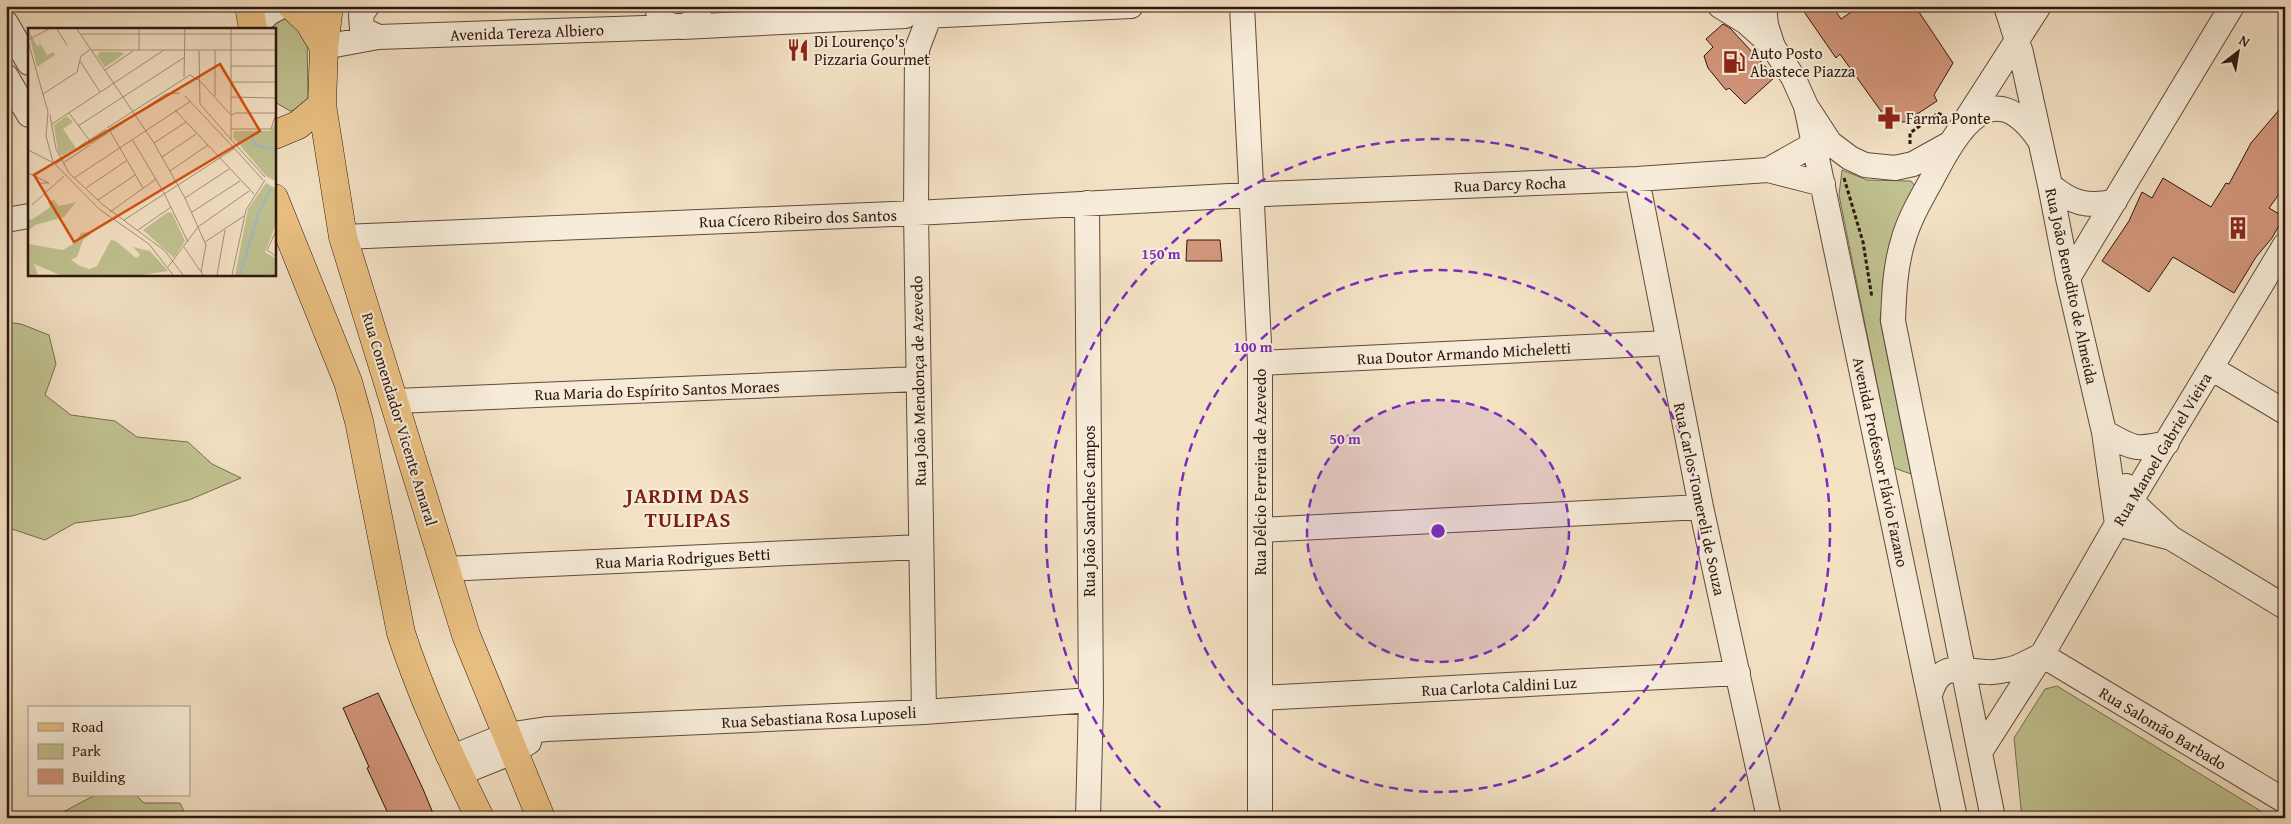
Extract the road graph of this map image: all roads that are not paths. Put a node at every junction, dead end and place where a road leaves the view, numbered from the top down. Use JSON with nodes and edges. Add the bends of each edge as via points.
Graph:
{"nodes":[{"id":1,"x":282,"y":6,"type":"edge"},
{"id":2,"x":292,"y":6,"type":"edge"},
{"id":3,"x":329,"y":6,"type":"edge"},
{"id":4,"x":367,"y":6,"type":"edge"},
{"id":5,"x":656,"y":6,"type":"edge"},
{"id":6,"x":700,"y":6,"type":"edge"},
{"id":7,"x":1131,"y":6,"type":"edge"},
{"id":8,"x":1242,"y":6,"type":"edge"},
{"id":9,"x":1720,"y":6,"type":"edge"},
{"id":10,"x":1764,"y":6,"type":"edge"},
{"id":11,"x":2006,"y":6,"type":"edge"},
{"id":12,"x":2039,"y":6,"type":"edge"},
{"id":13,"x":2232,"y":6,"type":"edge"},
{"id":14,"x":915,"y":11,"type":"edge"},
{"id":15,"x":252,"y":21,"type":"edge"},
{"id":16,"x":6,"y":23,"type":"edge"},
{"id":17,"x":678,"y":27,"type":"junction"},
{"id":18,"x":378,"y":37,"type":"junction"},
{"id":19,"x":2017,"y":43,"type":"junction"},
{"id":20,"x":1774,"y":46,"type":"junction"},
{"id":21,"x":324,"y":48,"type":"junction"},
{"id":22,"x":28,"y":61,"type":"edge"},
{"id":23,"x":6,"y":76,"type":"edge"},
{"id":24,"x":322,"y":105,"type":"junction"},
{"id":25,"x":1806,"y":106,"type":"junction"},
{"id":26,"x":26,"y":109,"type":"edge"},
{"id":27,"x":282,"y":129,"type":"edge"},
{"id":28,"x":275,"y":141,"type":"edge"},
{"id":29,"x":2040,"y":141,"type":"junction"},
{"id":30,"x":1951,"y":143,"type":"junction"},
{"id":31,"x":1814,"y":144,"type":"junction"},
{"id":32,"x":1768,"y":170,"type":"junction"},
{"id":33,"x":1637,"y":179,"type":"junction"},
{"id":34,"x":1822,"y":184,"type":"junction"},
{"id":35,"x":2050,"y":185,"type":"junction"},
{"id":36,"x":1252,"y":194,"type":"junction"},
{"id":37,"x":275,"y":200,"type":"edge"},
{"id":38,"x":2115,"y":201,"type":"junction"},
{"id":39,"x":1087,"y":203,"type":"junction"},
{"id":40,"x":916,"y":212,"type":"junction"},
{"id":41,"x":28,"y":216,"type":"edge"},
{"id":42,"x":6,"y":220,"type":"edge"},
{"id":43,"x":344,"y":237,"type":"junction"},
{"id":44,"x":2285,"y":245,"type":"edge"},
{"id":45,"x":2068,"y":278,"type":"junction"},
{"id":46,"x":1668,"y":343,"type":"junction"},
{"id":47,"x":1260,"y":363,"type":"junction"},
{"id":48,"x":2211,"y":368,"type":"junction"},
{"id":49,"x":918,"y":379,"type":"junction"},
{"id":50,"x":396,"y":400,"type":"junction"},
{"id":51,"x":2285,"y":412,"type":"edge"},
{"id":52,"x":2104,"y":432,"type":"junction"},
{"id":53,"x":2167,"y":443,"type":"junction"},
{"id":54,"x":2131,"y":500,"type":"junction"},
{"id":55,"x":1701,"y":507,"type":"junction"},
{"id":56,"x":2118,"y":524,"type":"junction"},
{"id":57,"x":1260,"y":530,"type":"junction"},
{"id":58,"x":2171,"y":538,"type":"junction"},
{"id":59,"x":921,"y":547,"type":"junction"},
{"id":60,"x":445,"y":569,"type":"junction"},
{"id":61,"x":2285,"y":607,"type":"edge"},
{"id":62,"x":2042,"y":655,"type":"junction"},
{"id":63,"x":1963,"y":669,"type":"junction"},
{"id":64,"x":1738,"y":673,"type":"junction"},
{"id":65,"x":1930,"y":695,"type":"junction"},
{"id":66,"x":1260,"y":698,"type":"junction"},
{"id":67,"x":1091,"y":700,"type":"junction"},
{"id":68,"x":924,"y":712,"type":"junction"},
{"id":69,"x":547,"y":729,"type":"junction"},
{"id":70,"x":506,"y":734,"type":"junction"},
{"id":71,"x":1980,"y":752,"type":"junction"},
{"id":72,"x":454,"y":766,"type":"junction"},
{"id":73,"x":2285,"y":801,"type":"edge"},
{"id":74,"x":480,"y":818,"type":"edge"},
{"id":75,"x":541,"y":818,"type":"edge"},
{"id":76,"x":1088,"y":818,"type":"edge"},
{"id":77,"x":1260,"y":818,"type":"edge"},
{"id":78,"x":1770,"y":818,"type":"edge"},
{"id":79,"x":1955,"y":818,"type":"edge"},
{"id":80,"x":1962,"y":818,"type":"edge"},
{"id":81,"x":1992,"y":818,"type":"edge"}],
"edges":[{"from":1,"to":15,"type":"street"},
{"from":2,"to":21,"type":"main road","via":[[309,22]]},
{"from":3,"to":21,"type":"main road","name":"Rua Comendador Vicente Amaral"},
{"from":4,"to":18,"type":"street","via":[[361,15],[362,29]]},
{"from":5,"to":17,"type":"street","via":[[663,22]]},
{"from":6,"to":17,"type":"street","via":[[693,21]]},
{"from":7,"to":14,"type":"street","name":"Avenida Tereza Albiero"},
{"from":8,"to":36,"type":"street","name":"Rua Délcio Ferreira de Azevedo"},
{"from":9,"to":20,"type":"street","via":[[1746,22]]},
{"from":10,"to":20,"type":"street","via":[[1766,25]]},
{"from":11,"to":19,"type":"street","name":"Rua João Benedito de Almeida"},
{"from":12,"to":19,"type":"street"},
{"from":13,"to":38,"type":"street"},
{"from":14,"to":17,"type":"street","name":"Avenida Tereza Albiero"},
{"from":14,"to":40,"type":"street","name":"Rua João Mendonça de Azevedo"},
{"from":16,"to":22,"type":"street"},
{"from":17,"to":18,"type":"street","name":"Avenida Tereza Albiero"},
{"from":18,"to":21,"type":"street","name":"Avenida Tereza Albiero"},
{"from":19,"to":29,"type":"street","name":"Rua João Benedito de Almeida"},
{"from":19,"to":30,"type":"street"},
{"from":20,"to":25,"type":"street"},
{"from":21,"to":24,"type":"main road","name":"Rua Comendador Vicente Amaral"},
{"from":23,"to":26,"type":"street"},
{"from":24,"to":27,"type":"main road"},
{"from":24,"to":43,"type":"main road","name":"Rua Comendador Vicente Amaral"},
{"from":25,"to":30,"type":"street","via":[[1830,143],[1865,165],[1895,168],[1913,164]]},
{"from":25,"to":31,"type":"street","name":"Avenida Professor Flávio Fazano"},
{"from":27,"to":28,"type":"main road"},
{"from":29,"to":30,"type":"street","name":"Rua João Benedito de Almeida","via":[[2029,124],[2019,116],[1998,109],[1979,113]]},
{"from":29,"to":35,"type":"street","name":"Rua João Benedito de Almeida"},
{"from":30,"to":63,"type":"street","via":[[1903,240],[1896,274],[1893,321]]},
{"from":31,"to":32,"type":"street","name":"Rua Darcy Rocha"},
{"from":31,"to":34,"type":"street","name":"Avenida Professor Flávio Fazano"},
{"from":32,"to":33,"type":"street","name":"Rua Darcy Rocha"},
{"from":32,"to":34,"type":"street","name":"Rua Darcy Rocha"},
{"from":33,"to":36,"type":"street","name":"Rua Darcy Rocha"},
{"from":33,"to":46,"type":"street","name":"Rua Carlos Tomereli de Souza"},
{"from":34,"to":65,"type":"street","name":"Avenida Professor Flávio Fazano"},
{"from":35,"to":38,"type":"street","via":[[2064,197],[2080,202],[2098,206]]},
{"from":35,"to":45,"type":"street","name":"Rua João Benedito de Almeida"},
{"from":36,"to":39,"type":"street","name":"Rua Cícero Ribeiro dos Santos"},
{"from":36,"to":47,"type":"street","name":"Rua Délcio Ferreira de Azevedo"},
{"from":37,"to":72,"type":"main road","via":[[348,382],[359,421],[401,633]]},
{"from":38,"to":45,"type":"street"},
{"from":39,"to":40,"type":"street","name":"Rua Cícero Ribeiro dos Santos"},
{"from":39,"to":67,"type":"street","name":"Rua João Sanches Campos"},
{"from":40,"to":43,"type":"street","name":"Rua Cícero Ribeiro dos Santos"},
{"from":40,"to":49,"type":"street","name":"Rua João Mendonça de Azevedo"},
{"from":41,"to":42,"type":"street"},
{"from":43,"to":50,"type":"main road","name":"Rua Comendador Vicente Amaral"},
{"from":44,"to":48,"type":"street","name":"Rua Manoel Gabriel Vieira"},
{"from":45,"to":52,"type":"street","name":"Rua João Benedito de Almeida"},
{"from":46,"to":47,"type":"street","name":"Rua Doutor Armando Micheletti"},
{"from":46,"to":55,"type":"street","name":"Rua Carlos Tomereli de Souza"},
{"from":47,"to":57,"type":"street","name":"Rua Délcio Ferreira de Azevedo"},
{"from":48,"to":51,"type":"street"},
{"from":48,"to":53,"type":"street","name":"Rua Manoel Gabriel Vieira"},
{"from":49,"to":50,"type":"street","name":"Rua Maria do Espírito Santos Moraes"},
{"from":49,"to":59,"type":"street","name":"Rua João Mendonça de Azevedo"},
{"from":50,"to":60,"type":"main road","name":"Rua Comendador Vicente Amaral"},
{"from":52,"to":53,"type":"street","via":[[2130,447],[2147,448]]},
{"from":52,"to":54,"type":"street","name":"Rua João Benedito de Almeida"},
{"from":52,"to":56,"type":"street","name":"Rua João Benedito de Almeida"},
{"from":53,"to":54,"type":"street","name":"Rua Manoel Gabriel Vieira"},
{"from":54,"to":56,"type":"street","name":"Rua Manoel Gabriel Vieira"},
{"from":54,"to":58,"type":"street","name":"Rua João Benedito de Almeida"},
{"from":55,"to":57,"type":"street"},
{"from":55,"to":64,"type":"street","name":"Rua Carlos Tomereli de Souza"},
{"from":56,"to":58,"type":"street","name":"Rua João Benedito de Almeida"},
{"from":56,"to":62,"type":"street","name":"Rua Manoel Gabriel Vieira"},
{"from":57,"to":66,"type":"street","name":"Rua Délcio Ferreira de Azevedo"},
{"from":58,"to":61,"type":"street","name":"Rua João Benedito de Almeida"},
{"from":59,"to":60,"type":"street","name":"Rua Maria Rodrigues Betti"},
{"from":59,"to":68,"type":"street","name":"Rua João Mendonça de Azevedo"},
{"from":60,"to":70,"type":"main road","name":"Rua Comendador Vicente Amaral","via":[[466,635]]},
{"from":62,"to":63,"type":"street","via":[[2009,670]]},
{"from":62,"to":71,"type":"street","name":"Rua Manoel Gabriel Vieira"},
{"from":62,"to":73,"type":"street","name":"Rua Salomão Barbado"},
{"from":63,"to":65,"type":"street","via":[[1951,669],[1940,675],[1933,683]]},
{"from":63,"to":71,"type":"street"},
{"from":64,"to":66,"type":"street","name":"Rua Carlota Caldini Luz"},
{"from":64,"to":78,"type":"street","name":"Rua Carlos Tomereli de Souza"},
{"from":65,"to":79,"type":"street","name":"Avenida Professor Flávio Fazano"},
{"from":66,"to":77,"type":"street","name":"Rua Délcio Ferreira de Azevedo"},
{"from":67,"to":68,"type":"street","name":"Rua Sebastiana Rosa Luposeli"},
{"from":67,"to":76,"type":"street","name":"Rua João Sanches Campos"},
{"from":68,"to":69,"type":"street","name":"Rua Sebastiana Rosa Luposeli"},
{"from":69,"to":70,"type":"street"},
{"from":69,"to":70,"type":"street","name":"Rua Sebastiana Rosa Luposeli","via":[[526,726]]},
{"from":70,"to":72,"type":"street"},
{"from":70,"to":75,"type":"main road","name":"Rua Comendador Vicente Amaral"},
{"from":71,"to":81,"type":"street"},
{"from":72,"to":74,"type":"main road"},
{"from":80,"to":81,"type":"street","via":[[1975,811],[1984,812]]}]}
